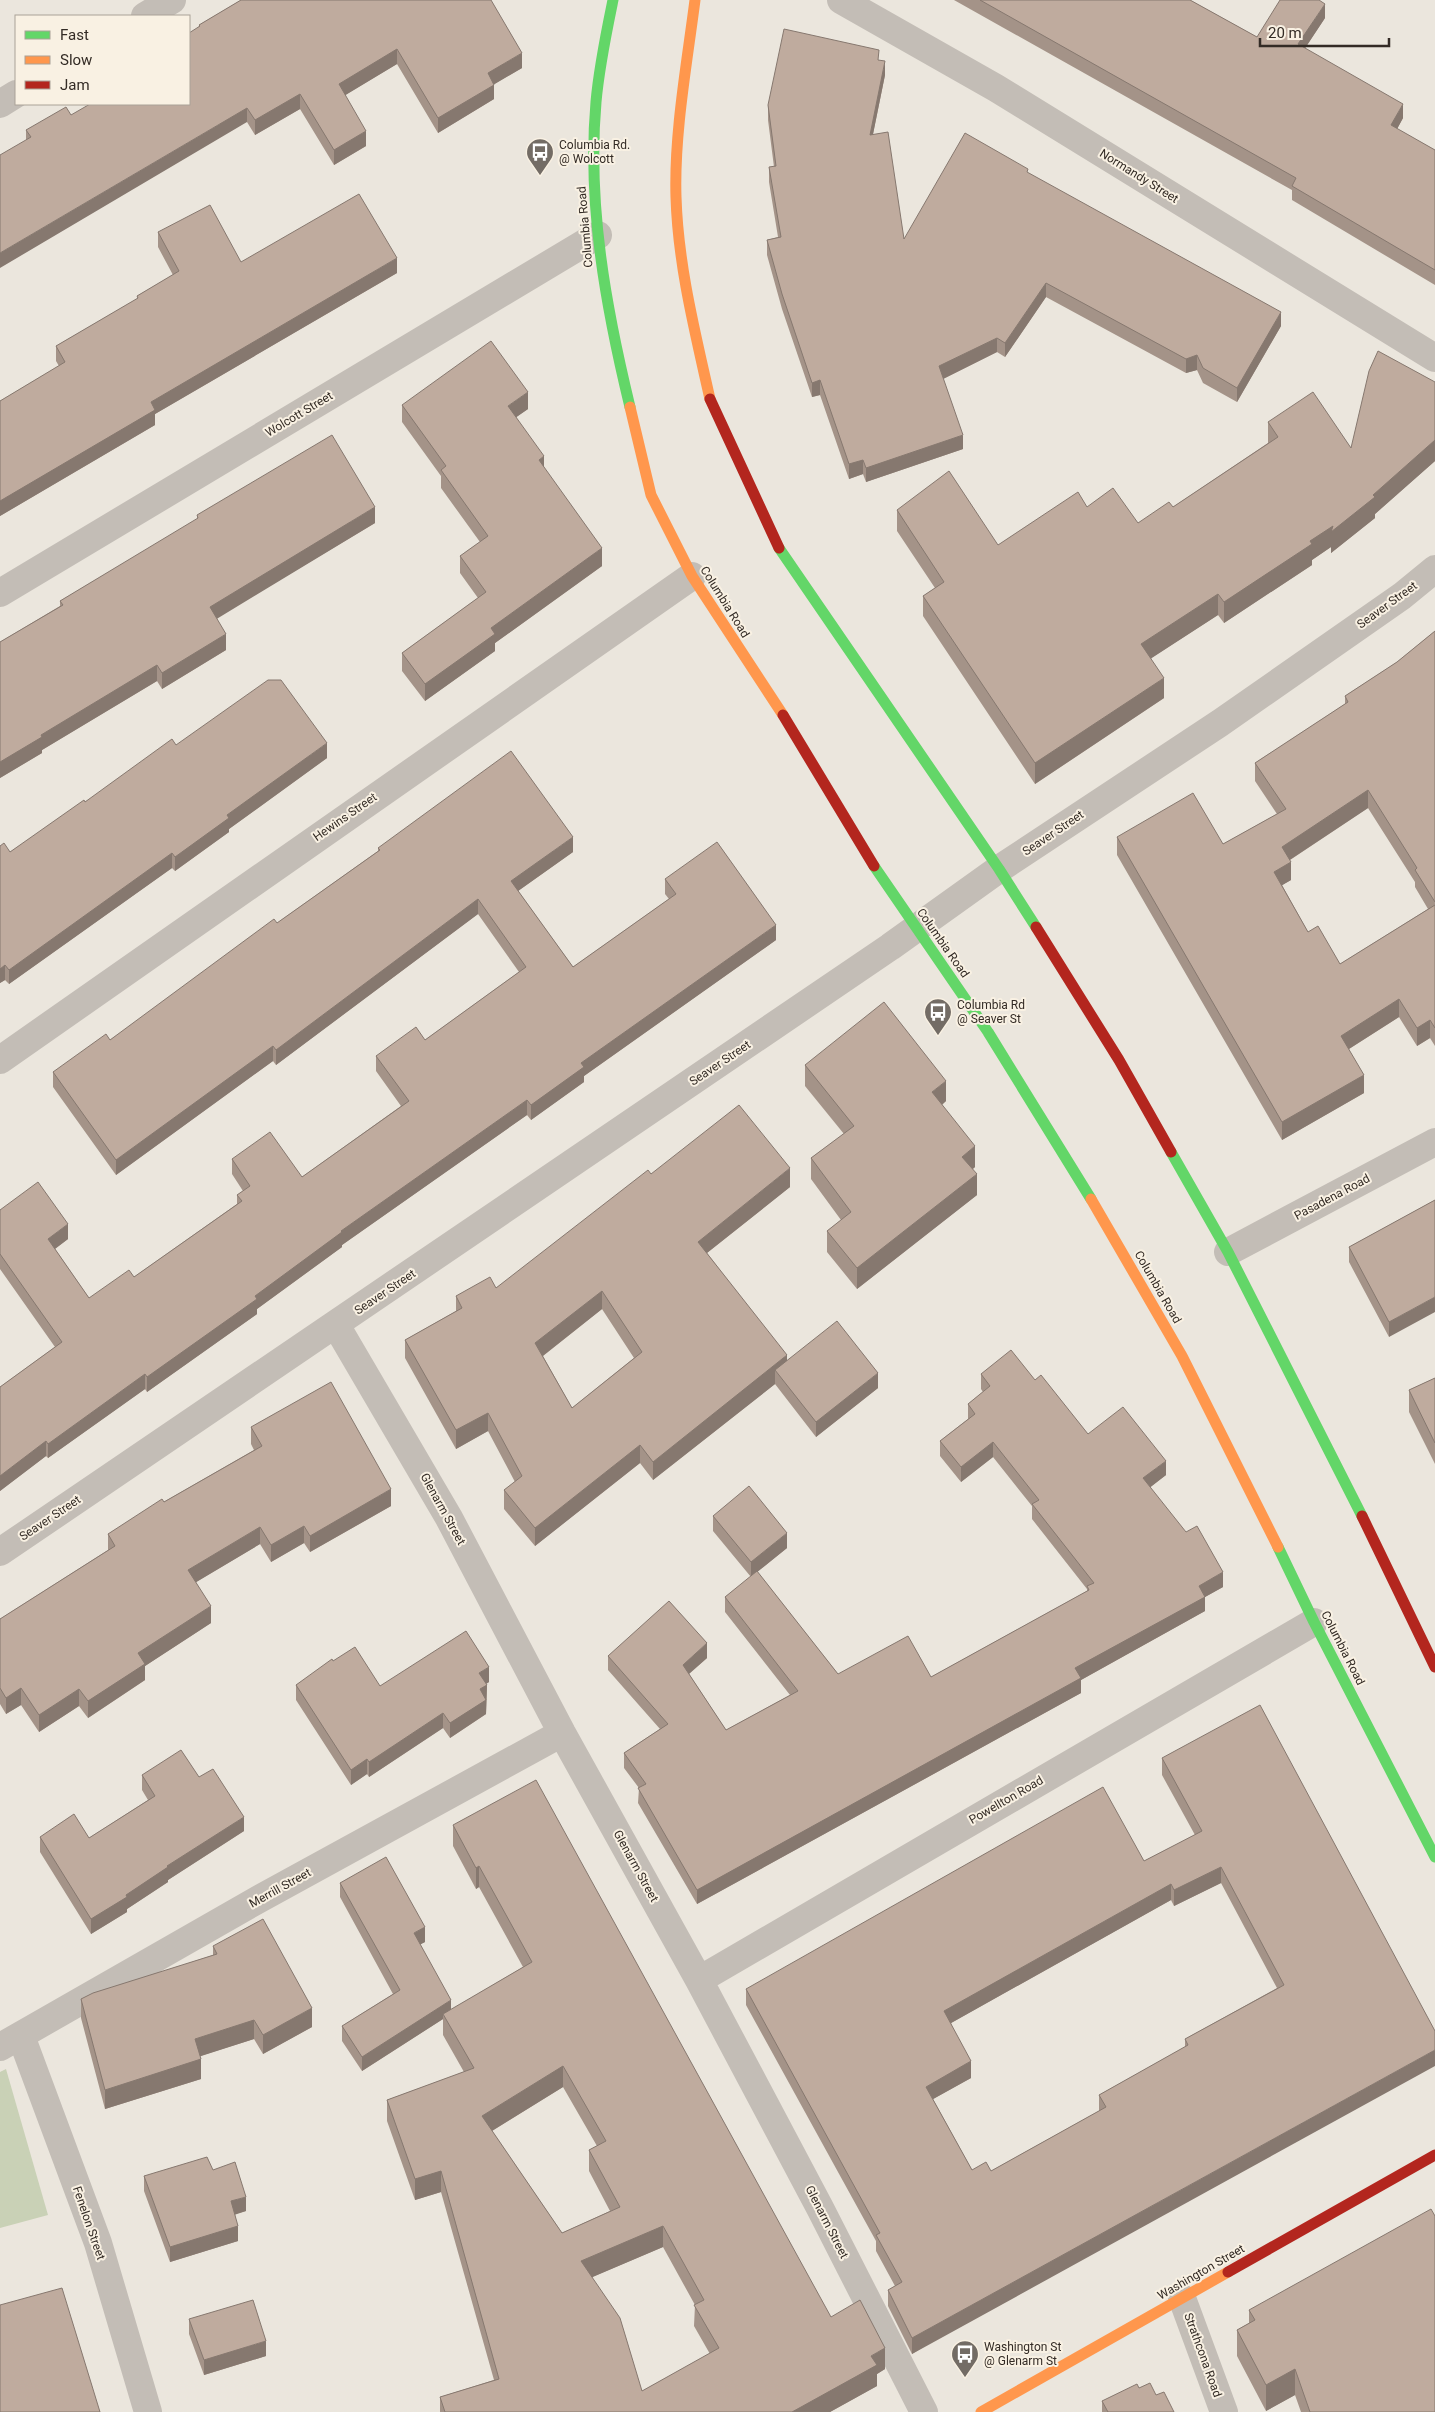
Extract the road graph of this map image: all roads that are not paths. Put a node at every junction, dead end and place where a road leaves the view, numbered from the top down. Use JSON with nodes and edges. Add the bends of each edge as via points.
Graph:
{"nodes":[{"id":1,"x":172,"y":0,"type":"edge"},
{"id":2,"x":613,"y":0,"type":"edge"},
{"id":3,"x":696,"y":0,"type":"edge"},
{"id":4,"x":841,"y":0,"type":"edge"},
{"id":5,"x":147,"y":15,"type":"edge"},
{"id":6,"x":15,"y":95,"type":"edge"},
{"id":7,"x":0,"y":104,"type":"edge"},
{"id":8,"x":598,"y":235,"type":"junction"},
{"id":9,"x":1435,"y":358,"type":"edge"},
{"id":10,"x":1435,"y":569,"type":"edge"},
{"id":11,"x":692,"y":576,"type":"junction"},
{"id":12,"x":0,"y":593,"type":"edge"},
{"id":13,"x":999,"y":869,"type":"junction"},
{"id":14,"x":916,"y":929,"type":"junction"},
{"id":15,"x":0,"y":1060,"type":"edge"},
{"id":16,"x":1435,"y":1142,"type":"edge"},
{"id":17,"x":1228,"y":1252,"type":"junction"},
{"id":18,"x":336,"y":1325,"type":"junction"},
{"id":19,"x":0,"y":1552,"type":"edge"},
{"id":20,"x":1314,"y":1622,"type":"junction"},
{"id":21,"x":1434,"y":1661,"type":"edge"},
{"id":22,"x":562,"y":1733,"type":"junction"},
{"id":23,"x":1435,"y":1856,"type":"edge"},
{"id":24,"x":699,"y":1980,"type":"junction"},
{"id":25,"x":10,"y":2042,"type":"edge"},
{"id":26,"x":1435,"y":2155,"type":"edge"},
{"id":27,"x":1182,"y":2298,"type":"junction"},
{"id":28,"x":148,"y":2412,"type":"edge"},
{"id":29,"x":924,"y":2412,"type":"edge"},
{"id":30,"x":981,"y":2412,"type":"edge"},
{"id":31,"x":1224,"y":2412,"type":"edge"}],
"edges":[{"from":1,"to":5,"type":"street"},
{"from":2,"to":8,"type":"main road","name":"Columbia Road","via":[[596,103],[594,148]]},
{"from":3,"to":13,"type":"main road","via":[[681,106],[676,196],[685,285],[710,399],[775,542]]},
{"from":4,"to":9,"type":"street","name":"Normandy Street","via":[[996,88]]},
{"from":6,"to":7,"type":"street"},
{"from":8,"to":11,"type":"main road","name":"Columbia Road","via":[[614,345],[652,495]]},
{"from":8,"to":12,"type":"street","name":"Wolcott Street"},
{"from":10,"to":13,"type":"street","name":"Seaver Street","via":[[1402,596],[1220,723]]},
{"from":11,"to":14,"type":"main road","name":"Columbia Road"},
{"from":11,"to":15,"type":"street","name":"Hewins Street"},
{"from":13,"to":14,"type":"street","name":"Seaver Street"},
{"from":13,"to":17,"type":"main road","via":[[1119,1060]]},
{"from":14,"to":18,"type":"street","name":"Seaver Street"},
{"from":14,"to":20,"type":"main road","name":"Columbia Road","via":[[988,1032],[1085,1188],[1182,1356]]},
{"from":16,"to":17,"type":"street","name":"Pasadena Road"},
{"from":17,"to":21,"type":"main road"},
{"from":18,"to":19,"type":"street","name":"Seaver Street"},
{"from":18,"to":22,"type":"street","name":"Glenarm Street","via":[[449,1518]]},
{"from":20,"to":23,"type":"main road","name":"Columbia Road"},
{"from":20,"to":24,"type":"street","name":"Powellton Road"},
{"from":22,"to":24,"type":"street","name":"Glenarm Street"},
{"from":22,"to":25,"type":"street","name":"Merrill Street","via":[[261,1898]]},
{"from":24,"to":29,"type":"street","name":"Glenarm Street"},
{"from":25,"to":28,"type":"street","name":"Fenelon Street","via":[[98,2243]]},
{"from":26,"to":27,"type":"main road","name":"Washington Street"},
{"from":27,"to":30,"type":"main road","name":"Washington Street"},
{"from":27,"to":31,"type":"street","name":"Strathcona Road"}]}
